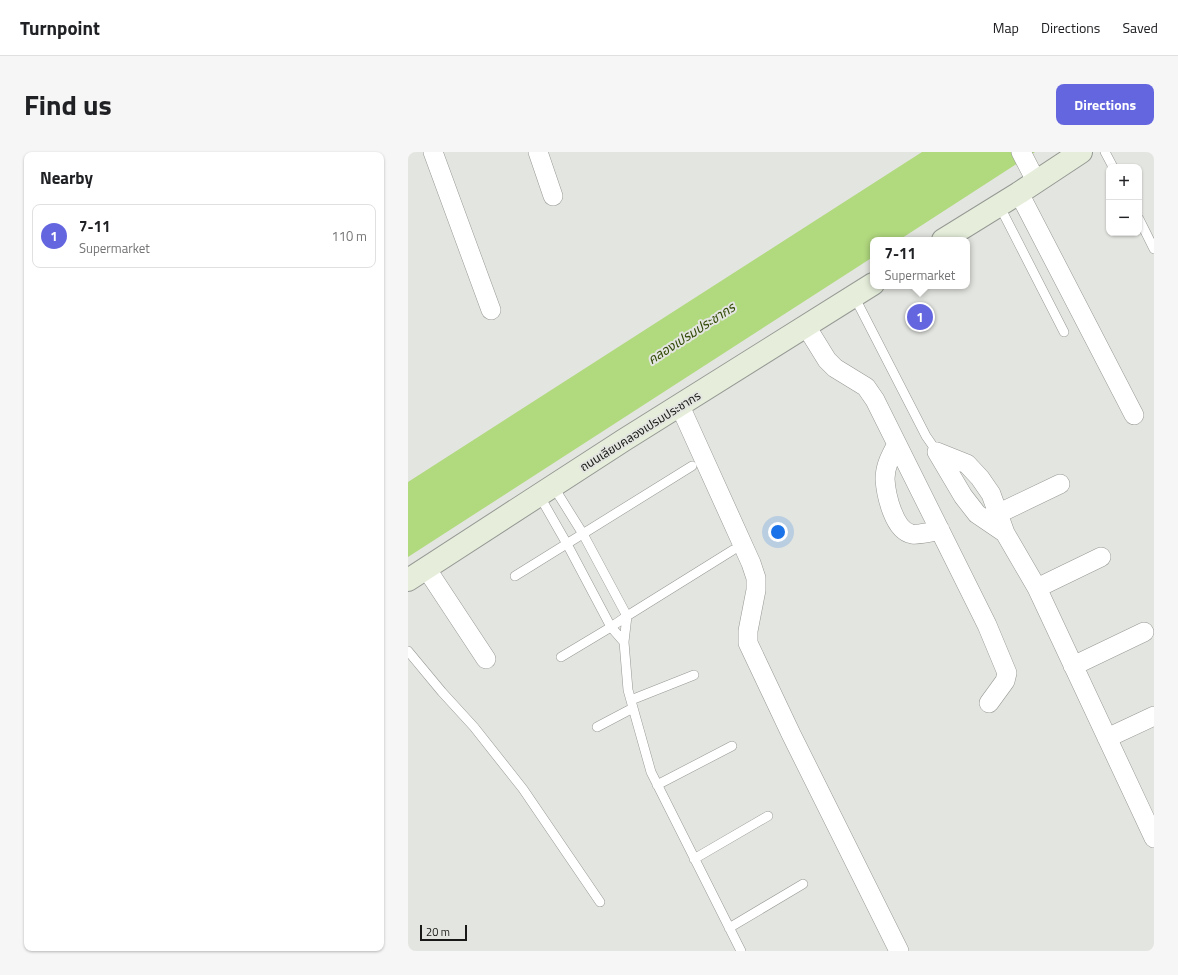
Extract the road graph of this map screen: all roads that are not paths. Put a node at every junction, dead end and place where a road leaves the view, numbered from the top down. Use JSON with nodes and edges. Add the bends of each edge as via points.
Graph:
{"nodes":[{"id":1,"x":433,"y":152,"type":"edge"},
{"id":2,"x":538,"y":152,"type":"edge"},
{"id":3,"x":1081,"y":152,"type":"edge"},
{"id":4,"x":1105,"y":152,"type":"edge"},
{"id":5,"x":1023,"y":156,"type":"edge"},
{"id":6,"x":1111,"y":164,"type":"edge"},
{"id":7,"x":1036,"y":181,"type":"junction"},
{"id":8,"x":1019,"y":193,"type":"junction"},
{"id":9,"x":554,"y":196,"type":"dead end"},
{"id":10,"x":999,"y":205,"type":"junction"},
{"id":11,"x":1142,"y":223,"type":"edge"},
{"id":12,"x":1150,"y":232,"type":"edge"},
{"id":13,"x":947,"y":237,"type":"edge"},
{"id":14,"x":1154,"y":249,"type":"edge"},
{"id":15,"x":870,"y":286,"type":"edge"},
{"id":16,"x":854,"y":296,"type":"junction"},
{"id":17,"x":491,"y":310,"type":"dead end"},
{"id":18,"x":806,"y":326,"type":"junction"},
{"id":19,"x":1064,"y":332,"type":"dead end"},
{"id":20,"x":680,"y":406,"type":"junction"},
{"id":21,"x":1134,"y":415,"type":"dead end"},
{"id":22,"x":896,"y":444,"type":"junction"},
{"id":23,"x":937,"y":452,"type":"joint"},
{"id":24,"x":692,"y":466,"type":"dead end"},
{"id":25,"x":1060,"y":484,"type":"dead end"},
{"id":26,"x":546,"y":491,"type":"junction"},
{"id":27,"x":992,"y":516,"type":"junction"},
{"id":28,"x":940,"y":530,"type":"junction"},
{"id":29,"x":583,"y":534,"type":"junction"},
{"id":30,"x":567,"y":544,"type":"junction"},
{"id":31,"x":733,"y":550,"type":"dead end"},
{"id":32,"x":1100,"y":558,"type":"dead end"},
{"id":33,"x":426,"y":568,"type":"junction"},
{"id":34,"x":515,"y":576,"type":"dead end"},
{"id":35,"x":408,"y":580,"type":"edge"},
{"id":36,"x":1037,"y":588,"type":"junction"},
{"id":37,"x":627,"y":616,"type":"junction"},
{"id":38,"x":611,"y":627,"type":"junction"},
{"id":39,"x":1144,"y":632,"type":"dead end"},
{"id":40,"x":624,"y":642,"type":"junction"},
{"id":41,"x":408,"y":651,"type":"edge"},
{"id":42,"x":561,"y":657,"type":"dead end"},
{"id":43,"x":486,"y":659,"type":"dead end"},
{"id":44,"x":1073,"y":666,"type":"junction"},
{"id":45,"x":694,"y":675,"type":"dead end"},
{"id":46,"x":989,"y":702,"type":"dead end"},
{"id":47,"x":632,"y":704,"type":"junction"},
{"id":48,"x":1154,"y":716,"type":"edge"},
{"id":49,"x":597,"y":727,"type":"dead end"},
{"id":50,"x":1107,"y":738,"type":"junction"},
{"id":51,"x":732,"y":746,"type":"dead end"},
{"id":52,"x":657,"y":785,"type":"junction"},
{"id":53,"x":1148,"y":812,"type":"edge"},
{"id":54,"x":768,"y":816,"type":"dead end"},
{"id":55,"x":1154,"y":838,"type":"edge"},
{"id":56,"x":694,"y":859,"type":"junction"},
{"id":57,"x":803,"y":884,"type":"dead end"},
{"id":58,"x":600,"y":902,"type":"dead end"},
{"id":59,"x":729,"y":928,"type":"junction"},
{"id":60,"x":741,"y":951,"type":"edge"},
{"id":61,"x":899,"y":951,"type":"edge"}],
"edges":[{"from":1,"to":17,"type":"street"},
{"from":2,"to":9,"type":"street"},
{"from":3,"to":7,"type":"street"},
{"from":4,"to":6,"type":"lane"},
{"from":5,"to":7,"type":"street"},
{"from":7,"to":8,"type":"street"},
{"from":8,"to":10,"type":"street"},
{"from":8,"to":21,"type":"street"},
{"from":10,"to":13,"type":"street"},
{"from":10,"to":19,"type":"lane"},
{"from":11,"to":12,"type":"lane"},
{"from":12,"to":14,"type":"lane"},
{"from":15,"to":16,"type":"street","name":"ถนนเลียบคลองเปรมประชากร"},
{"from":16,"to":18,"type":"street","name":"ถนนเลียบคลองเปรมประชากร"},
{"from":16,"to":23,"type":"lane","via":[[926,436]]},
{"from":18,"to":20,"type":"street","name":"ถนนเลียบคลองเปรมประชากร"},
{"from":18,"to":22,"type":"street","via":[[827,360],[835,368],[866,387]]},
{"from":20,"to":26,"type":"street","name":"ถนนเลียบคลองเปรมประชากร"},
{"from":20,"to":61,"type":"street","via":[[756,578],[748,643]]},
{"from":22,"to":28,"type":"street"},
{"from":22,"to":28,"type":"street","via":[[885,479],[895,520],[902,530],[911,534]]},
{"from":23,"to":27,"type":"street","via":[[963,496],[977,514]]},
{"from":24,"to":29,"type":"lane"},
{"from":25,"to":27,"type":"street"},
{"from":26,"to":29,"type":"lane"},
{"from":26,"to":30,"type":"lane"},
{"from":26,"to":33,"type":"street","name":"ถนนเลียบคลองเปรมประชากร"},
{"from":27,"to":36,"type":"street","via":[[1005,533]]},
{"from":28,"to":46,"type":"street","via":[[987,625],[1006,673],[1005,681]]},
{"from":29,"to":30,"type":"lane"},
{"from":29,"to":37,"type":"lane"},
{"from":30,"to":34,"type":"lane"},
{"from":30,"to":38,"type":"lane"},
{"from":31,"to":37,"type":"lane"},
{"from":32,"to":36,"type":"street"},
{"from":33,"to":35,"type":"street","name":"ถนนเลียบคลองเปรมประชากร"},
{"from":33,"to":43,"type":"street"},
{"from":36,"to":44,"type":"street"},
{"from":37,"to":38,"type":"lane"},
{"from":37,"to":40,"type":"lane"},
{"from":38,"to":40,"type":"lane"},
{"from":38,"to":42,"type":"lane"},
{"from":39,"to":44,"type":"street"},
{"from":40,"to":47,"type":"lane","via":[[628,690]]},
{"from":41,"to":58,"type":"lane","via":[[474,727],[523,789]]},
{"from":44,"to":50,"type":"street"},
{"from":45,"to":47,"type":"lane"},
{"from":47,"to":49,"type":"lane"},
{"from":47,"to":52,"type":"lane","via":[[650,772]]},
{"from":48,"to":50,"type":"street"},
{"from":50,"to":53,"type":"street"},
{"from":51,"to":52,"type":"lane"},
{"from":52,"to":56,"type":"lane"},
{"from":53,"to":55,"type":"street"},
{"from":54,"to":56,"type":"lane"},
{"from":56,"to":59,"type":"lane"},
{"from":57,"to":59,"type":"lane"},
{"from":59,"to":60,"type":"lane"}]}
